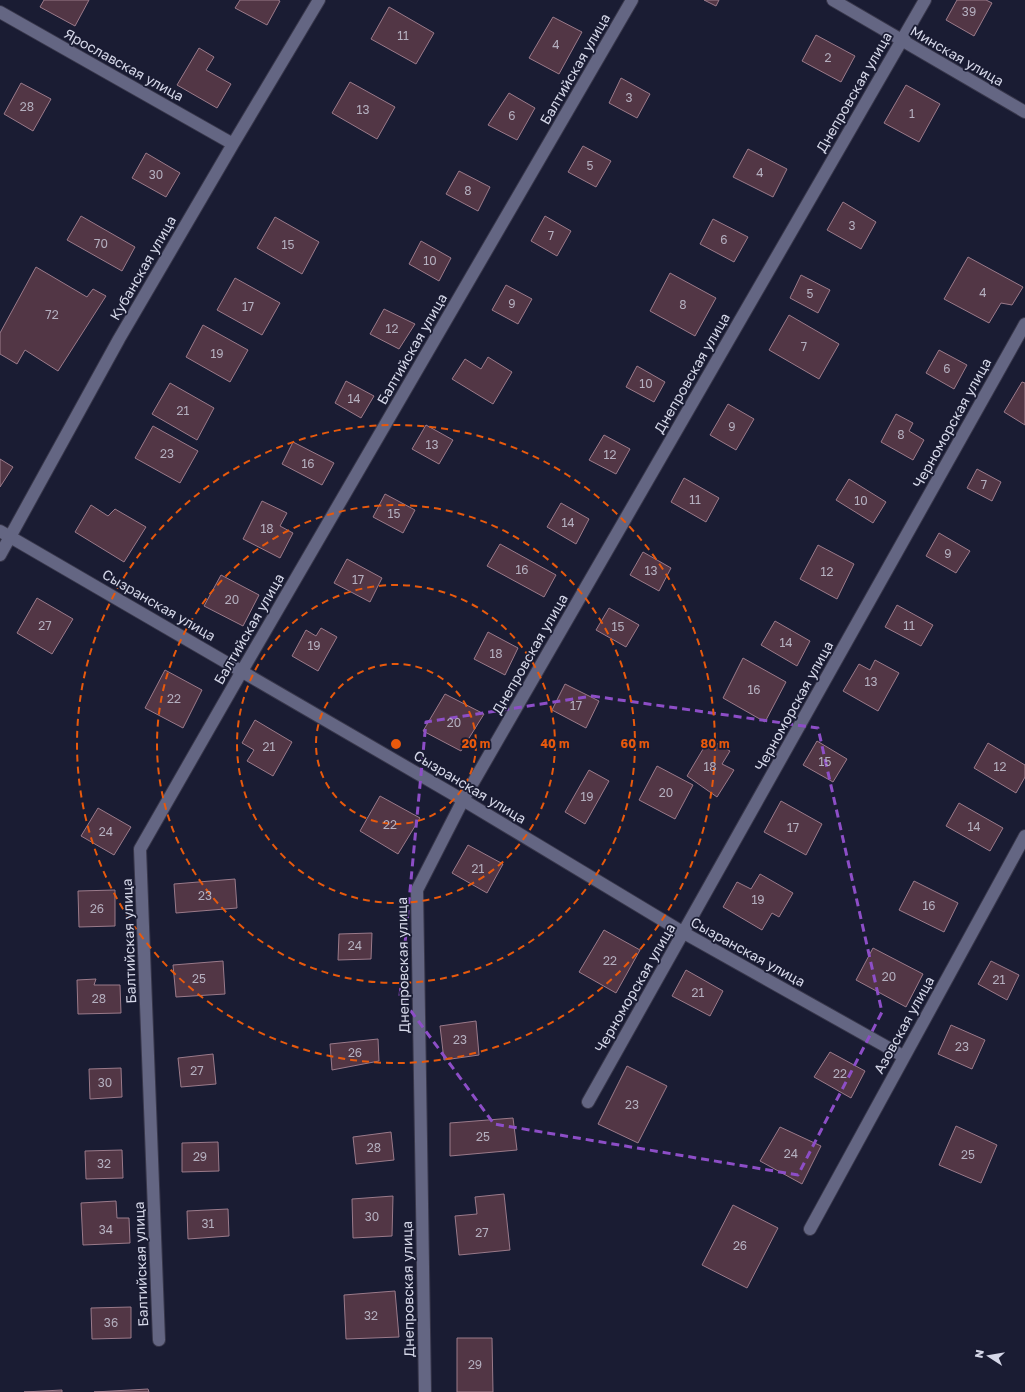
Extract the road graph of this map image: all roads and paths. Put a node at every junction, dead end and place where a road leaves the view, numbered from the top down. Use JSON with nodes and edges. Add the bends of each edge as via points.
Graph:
{"nodes":[{"id":1,"x":319,"y":0,"type":"edge"},
{"id":2,"x":632,"y":0,"type":"edge"},
{"id":3,"x":833,"y":0,"type":"edge"},
{"id":4,"x":925,"y":0,"type":"edge"},
{"id":5,"x":0,"y":12,"type":"edge"},
{"id":6,"x":901,"y":41,"type":"junction"},
{"id":7,"x":1025,"y":112,"type":"edge"},
{"id":8,"x":233,"y":144,"type":"junction"},
{"id":9,"x":1025,"y":324,"type":"edge"},
{"id":10,"x":5,"y":534,"type":"edge"},
{"id":11,"x":0,"y":554,"type":"edge"},
{"id":12,"x":242,"y":670,"type":"junction"},
{"id":13,"x":463,"y":800,"type":"junction"},
{"id":14,"x":1025,"y":836,"type":"edge"},
{"id":15,"x":684,"y":933,"type":"junction"},
{"id":16,"x":903,"y":1056,"type":"junction"},
{"id":17,"x":588,"y":1102,"type":"dead end"},
{"id":18,"x":810,"y":1229,"type":"dead end"},
{"id":19,"x":159,"y":1340,"type":"dead end"},
{"id":20,"x":425,"y":1392,"type":"edge"}],
"edges":[{"from":1,"to":8,"type":"street","name":"Кубанская улица"},
{"from":2,"to":12,"type":"street","name":"Балтийская улица"},
{"from":3,"to":6,"type":"street","name":"Минская улица"},
{"from":4,"to":6,"type":"street","name":"Днепровская улица"},
{"from":5,"to":8,"type":"street","name":"Ярославская улица"},
{"from":6,"to":7,"type":"street","name":"Минская улица"},
{"from":6,"to":13,"type":"street","name":"Днепровская улица"},
{"from":8,"to":10,"type":"street","name":"Кубанская улица"},
{"from":9,"to":15,"type":"street","name":"Черноморская улица"},
{"from":10,"to":11,"type":"street","name":"Кубанская улица"},
{"from":10,"to":12,"type":"street","name":"Сызранская улица"},
{"from":12,"to":13,"type":"street","name":"Сызранская улица"},
{"from":12,"to":19,"type":"street","name":"Балтийская улица","via":[[140,849]]},
{"from":13,"to":15,"type":"street","name":"Сызранская улица"},
{"from":13,"to":20,"type":"street","name":"Днепровская улица","via":[[417,890]]},
{"from":14,"to":16,"type":"street","name":"Азовская улица"},
{"from":15,"to":16,"type":"street","name":"Сызранская улица"},
{"from":15,"to":17,"type":"street","name":"Черноморская улица"},
{"from":16,"to":18,"type":"street","name":"Азовская улица"}]}
